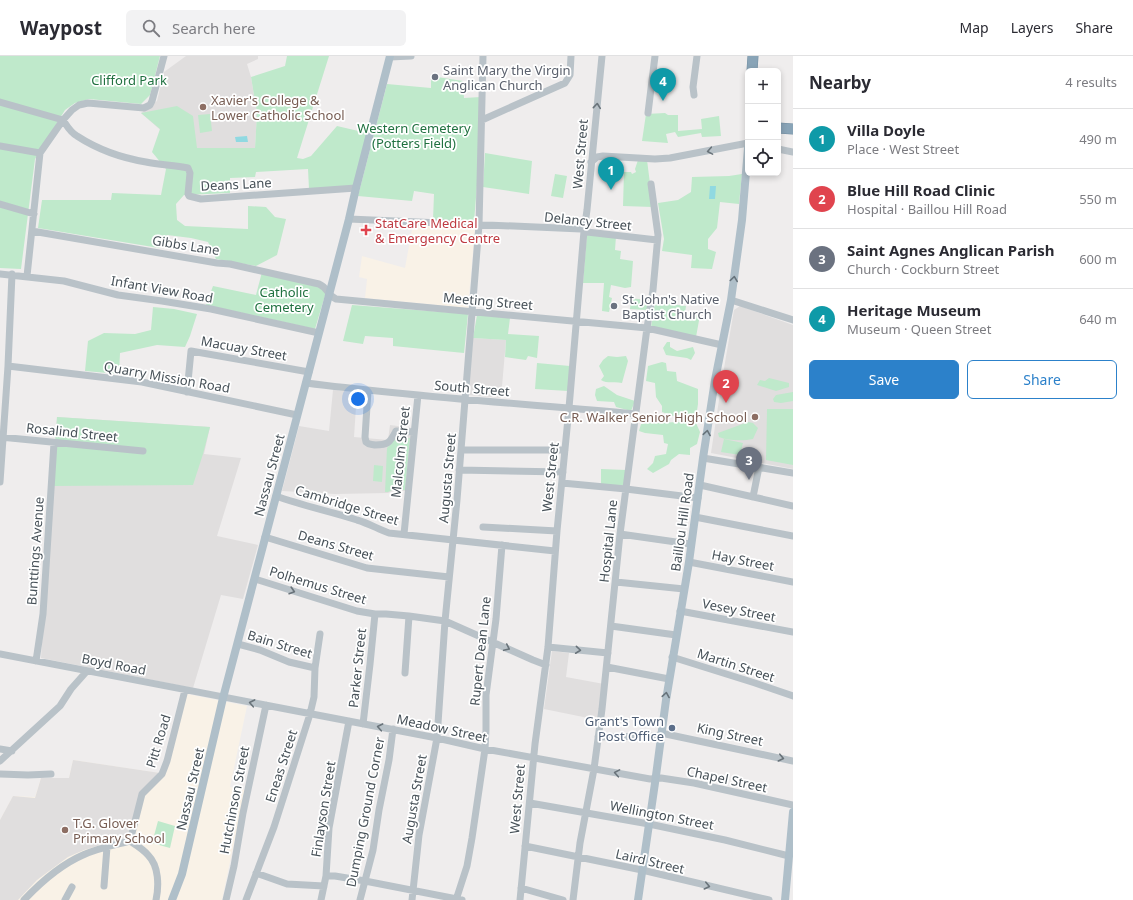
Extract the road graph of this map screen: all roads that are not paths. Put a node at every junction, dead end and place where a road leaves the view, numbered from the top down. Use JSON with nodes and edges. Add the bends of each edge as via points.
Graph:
{"nodes":[{"id":1,"x":164,"y":56,"type":"edge"},
{"id":2,"x":390,"y":56,"type":"edge"},
{"id":3,"x":411,"y":56,"type":"edge"},
{"id":4,"x":483,"y":56,"type":"edge"},
{"id":5,"x":571,"y":56,"type":"edge"},
{"id":6,"x":602,"y":56,"type":"edge"},
{"id":7,"x":655,"y":56,"type":"edge"},
{"id":8,"x":697,"y":56,"type":"edge"},
{"id":9,"x":753,"y":56,"type":"edge"},
{"id":10,"x":752,"y":68,"type":"edge"},
{"id":11,"x":694,"y":96,"type":"dead end"},
{"id":12,"x":0,"y":102,"type":"edge"},
{"id":13,"x":648,"y":113,"type":"dead end"},
{"id":14,"x":63,"y":120,"type":"junction"},
{"id":15,"x":482,"y":120,"type":"junction"},
{"id":16,"x":781,"y":128,"type":"edge"},
{"id":17,"x":793,"y":128,"type":"edge"},
{"id":18,"x":593,"y":144,"type":"junction"},
{"id":19,"x":745,"y":144,"type":"edge"},
{"id":20,"x":0,"y":146,"type":"edge"},
{"id":21,"x":781,"y":150,"type":"edge"},
{"id":22,"x":793,"y":152,"type":"edge"},
{"id":23,"x":40,"y":153,"type":"junction"},
{"id":24,"x":606,"y":156,"type":"junction"},
{"id":25,"x":591,"y":162,"type":"junction"},
{"id":26,"x":746,"y":176,"type":"edge"},
{"id":27,"x":651,"y":184,"type":"dead end"},
{"id":28,"x":356,"y":188,"type":"junction"},
{"id":29,"x":0,"y":204,"type":"edge"},
{"id":30,"x":34,"y":214,"type":"junction"},
{"id":31,"x":350,"y":219,"type":"junction"},
{"id":32,"x":479,"y":225,"type":"junction"},
{"id":33,"x":32,"y":231,"type":"junction"},
{"id":34,"x":584,"y":231,"type":"junction"},
{"id":35,"x":657,"y":240,"type":"junction"},
{"id":36,"x":0,"y":274,"type":"edge"},
{"id":37,"x":12,"y":274,"type":"junction"},
{"id":38,"x":27,"y":276,"type":"junction"},
{"id":39,"x":329,"y":295,"type":"junction"},
{"id":40,"x":731,"y":300,"type":"junction"},
{"id":41,"x":472,"y":312,"type":"junction"},
{"id":42,"x":793,"y":320,"type":"edge"},
{"id":43,"x":577,"y":321,"type":"junction"},
{"id":44,"x":647,"y":328,"type":"junction"},
{"id":45,"x":319,"y":333,"type":"junction"},
{"id":46,"x":722,"y":345,"type":"junction"},
{"id":47,"x":8,"y":366,"type":"junction"},
{"id":48,"x":309,"y":372,"type":"junction"},
{"id":49,"x":306,"y":383,"type":"junction"},
{"id":50,"x":368,"y":391,"type":"junction"},
{"id":51,"x":186,"y":392,"type":"junction"},
{"id":52,"x":418,"y":396,"type":"junction"},
{"id":53,"x":466,"y":400,"type":"junction"},
{"id":54,"x":569,"y":408,"type":"junction"},
{"id":55,"x":636,"y":414,"type":"junction"},
{"id":56,"x":298,"y":415,"type":"junction"},
{"id":57,"x":414,"y":432,"type":"junction"},
{"id":58,"x":2,"y":437,"type":"edge"},
{"id":59,"x":54,"y":443,"type":"junction"},
{"id":60,"x":461,"y":450,"type":"junction"},
{"id":61,"x":565,"y":450,"type":"junction"},
{"id":62,"x":142,"y":451,"type":"dead end"},
{"id":63,"x":703,"y":458,"type":"junction"},
{"id":64,"x":759,"y":467,"type":"junction"},
{"id":65,"x":459,"y":470,"type":"junction"},
{"id":66,"x":563,"y":472,"type":"junction"},
{"id":67,"x":793,"y":473,"type":"edge"},
{"id":68,"x":0,"y":482,"type":"edge"},
{"id":69,"x":562,"y":483,"type":"junction"},
{"id":70,"x":700,"y":485,"type":"junction"},
{"id":71,"x":626,"y":489,"type":"junction"},
{"id":72,"x":276,"y":496,"type":"junction"},
{"id":73,"x":753,"y":497,"type":"junction"},
{"id":74,"x":698,"y":498,"type":"junction"},
{"id":75,"x":793,"y":506,"type":"edge"},
{"id":76,"x":695,"y":517,"type":"junction"},
{"id":77,"x":483,"y":527,"type":"dead end"},
{"id":78,"x":557,"y":531,"type":"junction"},
{"id":79,"x":404,"y":534,"type":"junction"},
{"id":80,"x":620,"y":534,"type":"junction"},
{"id":81,"x":793,"y":536,"type":"edge"},
{"id":82,"x":266,"y":537,"type":"junction"},
{"id":83,"x":453,"y":539,"type":"junction"},
{"id":84,"x":690,"y":544,"type":"junction"},
{"id":85,"x":502,"y":545,"type":"junction"},
{"id":86,"x":556,"y":550,"type":"junction"},
{"id":87,"x":689,"y":562,"type":"junction"},
{"id":88,"x":449,"y":577,"type":"junction"},
{"id":89,"x":255,"y":579,"type":"junction"},
{"id":90,"x":616,"y":582,"type":"junction"},
{"id":91,"x":793,"y":582,"type":"edge"},
{"id":92,"x":684,"y":589,"type":"junction"},
{"id":93,"x":680,"y":611,"type":"junction"},
{"id":94,"x":375,"y":614,"type":"junction"},
{"id":95,"x":409,"y":616,"type":"junction"},
{"id":96,"x":445,"y":622,"type":"junction"},
{"id":97,"x":611,"y":626,"type":"junction"},
{"id":98,"x":793,"y":632,"type":"edge"},
{"id":99,"x":320,"y":634,"type":"dead end"},
{"id":100,"x":676,"y":635,"type":"junction"},
{"id":101,"x":493,"y":642,"type":"junction"},
{"id":102,"x":238,"y":644,"type":"junction"},
{"id":103,"x":548,"y":647,"type":"junction"},
{"id":104,"x":608,"y":653,"type":"junction"},
{"id":105,"x":0,"y":654,"type":"edge"},
{"id":106,"x":672,"y":657,"type":"junction"},
{"id":107,"x":36,"y":661,"type":"junction"},
{"id":108,"x":546,"y":665,"type":"junction"},
{"id":109,"x":607,"y":667,"type":"junction"},
{"id":110,"x":315,"y":668,"type":"junction"},
{"id":111,"x":87,"y":671,"type":"junction"},
{"id":112,"x":405,"y":673,"type":"dead end"},
{"id":113,"x":669,"y":680,"type":"junction"},
{"id":114,"x":185,"y":690,"type":"junction"},
{"id":115,"x":793,"y":696,"type":"edge"},
{"id":116,"x":223,"y":698,"type":"junction"},
{"id":117,"x":266,"y":706,"type":"junction"},
{"id":118,"x":310,"y":714,"type":"junction"},
{"id":119,"x":350,"y":721,"type":"junction"},
{"id":120,"x":363,"y":724,"type":"junction"},
{"id":121,"x":393,"y":729,"type":"junction"},
{"id":122,"x":661,"y":734,"type":"junction"},
{"id":123,"x":598,"y":737,"type":"junction"},
{"id":124,"x":437,"y":738,"type":"junction"},
{"id":125,"x":0,"y":749,"type":"edge"},
{"id":126,"x":485,"y":749,"type":"junction"},
{"id":127,"x":12,"y":751,"type":"junction"},
{"id":128,"x":533,"y":758,"type":"junction"},
{"id":129,"x":0,"y":761,"type":"edge"},
{"id":130,"x":793,"y":761,"type":"edge"},
{"id":131,"x":594,"y":769,"type":"junction"},
{"id":132,"x":0,"y":774,"type":"edge"},
{"id":133,"x":51,"y":774,"type":"dead end"},
{"id":134,"x":656,"y":778,"type":"junction"},
{"id":135,"x":530,"y":803,"type":"junction"},
{"id":136,"x":793,"y":805,"type":"edge"},
{"id":137,"x":585,"y":812,"type":"junction"},
{"id":138,"x":793,"y":812,"type":"edge"},
{"id":139,"x":649,"y":824,"type":"junction"},
{"id":140,"x":792,"y":826,"type":"edge"},
{"id":141,"x":130,"y":841,"type":"junction"},
{"id":142,"x":525,"y":846,"type":"junction"},
{"id":143,"x":107,"y":847,"type":"junction"},
{"id":144,"x":789,"y":856,"type":"junction"},
{"id":145,"x":578,"y":858,"type":"junction"},
{"id":146,"x":642,"y":870,"type":"junction"},
{"id":147,"x":256,"y":873,"type":"junction"},
{"id":148,"x":790,"y":874,"type":"edge"},
{"id":149,"x":326,"y":876,"type":"junction"},
{"id":150,"x":365,"y":881,"type":"junction"},
{"id":151,"x":104,"y":886,"type":"dead end"},
{"id":152,"x":324,"y":886,"type":"junction"},
{"id":153,"x":72,"y":887,"type":"dead end"},
{"id":154,"x":522,"y":888,"type":"junction"},
{"id":155,"x":413,"y":891,"type":"junction"},
{"id":156,"x":24,"y":900,"type":"edge"},
{"id":157,"x":65,"y":900,"type":"edge"},
{"id":158,"x":156,"y":900,"type":"edge"},
{"id":159,"x":172,"y":900,"type":"edge"},
{"id":160,"x":226,"y":900,"type":"edge"},
{"id":161,"x":246,"y":900,"type":"edge"},
{"id":162,"x":321,"y":900,"type":"edge"},
{"id":163,"x":360,"y":900,"type":"edge"},
{"id":164,"x":412,"y":900,"type":"edge"},
{"id":165,"x":458,"y":900,"type":"edge"},
{"id":166,"x":520,"y":900,"type":"edge"},
{"id":167,"x":564,"y":900,"type":"edge"},
{"id":168,"x":574,"y":900,"type":"edge"},
{"id":169,"x":638,"y":900,"type":"edge"},
{"id":170,"x":769,"y":900,"type":"edge"},
{"id":171,"x":785,"y":900,"type":"edge"}],
"edges":[{"from":1,"to":14,"type":"street","via":[[150,105],[144,108],[88,103],[79,105]]},
{"from":2,"to":3,"type":"street"},
{"from":2,"to":28,"type":"main road","name":"Nassau Street"},
{"from":4,"to":15,"type":"street","name":"Augusta Street"},
{"from":5,"to":15,"type":"street","via":[[570,75],[565,83]]},
{"from":18,"to":6,"type":"street","name":"West Street","one_way":true},
{"from":7,"to":13,"type":"street"},
{"from":8,"to":11,"type":"street"},
{"from":9,"to":10,"type":"highway"},
{"from":12,"to":14,"type":"street"},
{"from":14,"to":23,"type":"street"},
{"from":14,"to":28,"type":"street","name":"Deans Lane","via":[[76,136],[100,148],[128,158],[188,168],[188,194],[192,198]]},
{"from":15,"to":32,"type":"street","name":"Augusta Street"},
{"from":16,"to":17,"type":"highway"},
{"from":18,"to":24,"type":"street"},
{"from":18,"to":25,"type":"street","name":"West Street"},
{"from":19,"to":24,"type":"street","one_way":true,"via":[[670,158]]},
{"from":20,"to":23,"type":"street"},
{"from":21,"to":22,"type":"street"},
{"from":23,"to":30,"type":"street"},
{"from":24,"to":25,"type":"street","via":[[597,157]]},
{"from":25,"to":34,"type":"street","name":"West Street"},
{"from":40,"to":26,"type":"main road","name":"Baillou Hill Road","one_way":true},
{"from":27,"to":35,"type":"street","name":"Hospital Lane"},
{"from":28,"to":31,"type":"main road","name":"Nassau Street"},
{"from":29,"to":30,"type":"street"},
{"from":30,"to":33,"type":"street"},
{"from":31,"to":32,"type":"street","name":"Delancy Street"},
{"from":31,"to":39,"type":"main road","name":"Nassau Street"},
{"from":32,"to":34,"type":"street","name":"Delancy Street"},
{"from":32,"to":41,"type":"street","name":"Augusta Street"},
{"from":33,"to":38,"type":"street"},
{"from":33,"to":39,"type":"street","name":"Gibbs Lane","via":[[279,274],[319,284],[327,288]]},
{"from":34,"to":35,"type":"street","name":"Delancy Street"},
{"from":34,"to":43,"type":"street","name":"West Street"},
{"from":35,"to":44,"type":"street","name":"Hospital Lane"},
{"from":36,"to":37,"type":"street","name":"Infant View Road"},
{"from":37,"to":38,"type":"street","name":"Infant View Road"},
{"from":37,"to":47,"type":"street"},
{"from":38,"to":45,"type":"street","name":"Infant View Road","via":[[64,281],[118,295],[211,309]]},
{"from":39,"to":41,"type":"street","name":"Meeting Street","via":[[336,299]]},
{"from":39,"to":45,"type":"main road","name":"Nassau Street"},
{"from":40,"to":42,"type":"street"},
{"from":40,"to":46,"type":"main road","name":"Baillou Hill Road"},
{"from":41,"to":43,"type":"street","name":"Meeting Street"},
{"from":41,"to":53,"type":"street","name":"Augusta Street"},
{"from":43,"to":44,"type":"street","name":"Meeting Street"},
{"from":43,"to":54,"type":"street","name":"West Street"},
{"from":44,"to":46,"type":"street","name":"Meeting Street"},
{"from":44,"to":55,"type":"street","name":"Hospital Lane"},
{"from":45,"to":48,"type":"main road","name":"Nassau Street"},
{"from":63,"to":46,"type":"main road","name":"Baillou Hill Road","one_way":true},
{"from":47,"to":51,"type":"street","name":"Quarry Mission Road","via":[[115,378]]},
{"from":47,"to":58,"type":"street"},
{"from":48,"to":49,"type":"main road","name":"Nassau Street"},
{"from":48,"to":51,"type":"street","name":"Macuay Street","via":[[191,351]]},
{"from":49,"to":50,"type":"street","name":"South Street"},
{"from":49,"to":56,"type":"main road","name":"Nassau Street"},
{"from":50,"to":52,"type":"street","name":"South Street"},
{"from":50,"to":57,"type":"street","via":[[365,437],[368,444],[384,445],[390,442],[396,431]]},
{"from":51,"to":56,"type":"street","name":"Quarry Mission Road"},
{"from":52,"to":53,"type":"street","name":"South Street"},
{"from":52,"to":57,"type":"street","name":"Malcolm Street"},
{"from":53,"to":54,"type":"street","name":"South Street"},
{"from":53,"to":60,"type":"street","name":"Augusta Street"},
{"from":54,"to":55,"type":"street","name":"South Street"},
{"from":54,"to":61,"type":"street","name":"West Street"},
{"from":55,"to":71,"type":"street","name":"Hospital Lane"},
{"from":56,"to":72,"type":"main road","name":"Nassau Street"},
{"from":57,"to":79,"type":"street","name":"Malcolm Street"},
{"from":58,"to":59,"type":"street","name":"Rosalind Street"},
{"from":58,"to":68,"type":"street"},
{"from":59,"to":62,"type":"street","name":"Rosalind Street"},
{"from":59,"to":107,"type":"street","name":"Bunttings Avenue","via":[[43,614]]},
{"from":60,"to":61,"type":"street"},
{"from":60,"to":65,"type":"street","name":"Augusta Street"},
{"from":61,"to":66,"type":"street","name":"West Street"},
{"from":63,"to":64,"type":"street"},
{"from":63,"to":70,"type":"main road","name":"Baillou Hill Road"},
{"from":64,"to":67,"type":"street"},
{"from":64,"to":73,"type":"street"},
{"from":65,"to":66,"type":"street"},
{"from":65,"to":83,"type":"street","name":"Augusta Street"},
{"from":66,"to":69,"type":"street","name":"West Street"},
{"from":69,"to":71,"type":"street"},
{"from":69,"to":78,"type":"street","name":"West Street"},
{"from":70,"to":73,"type":"street"},
{"from":70,"to":74,"type":"main road","name":"Baillou Hill Road"},
{"from":71,"to":74,"type":"street"},
{"from":71,"to":80,"type":"street","name":"Hospital Lane"},
{"from":72,"to":79,"type":"street","name":"Cambridge Street","via":[[368,523],[389,533]]},
{"from":72,"to":82,"type":"main road","name":"Nassau Street"},
{"from":73,"to":75,"type":"street"},
{"from":74,"to":76,"type":"main road","name":"Baillou Hill Road"},
{"from":76,"to":81,"type":"street"},
{"from":76,"to":84,"type":"main road","name":"Baillou Hill Road"},
{"from":77,"to":78,"type":"street"},
{"from":78,"to":86,"type":"street","name":"West Street"},
{"from":79,"to":83,"type":"street","name":"Cambridge Street"},
{"from":80,"to":84,"type":"street"},
{"from":80,"to":90,"type":"street","name":"Hospital Lane"},
{"from":82,"to":88,"type":"street","name":"Deans Street","via":[[367,568]]},
{"from":82,"to":89,"type":"main road","name":"Nassau Street"},
{"from":83,"to":85,"type":"street","name":"Cambridge Street"},
{"from":83,"to":88,"type":"street","name":"Augusta Street"},
{"from":84,"to":87,"type":"main road","name":"Baillou Hill Road"},
{"from":85,"to":86,"type":"street","name":"Cambridge Street"},
{"from":85,"to":101,"type":"street","name":"Rupert Dean Lane"},
{"from":86,"to":103,"type":"street","name":"West Street"},
{"from":87,"to":91,"type":"street","name":"Hay Street"},
{"from":87,"to":92,"type":"main road","name":"Baillou Hill Road"},
{"from":88,"to":96,"type":"street","name":"Augusta Street"},
{"from":89,"to":94,"type":"street","name":"Polhemus Street","one_way":true,"via":[[357,611]]},
{"from":89,"to":102,"type":"main road","name":"Nassau Street"},
{"from":90,"to":92,"type":"street"},
{"from":90,"to":97,"type":"street","name":"Hospital Lane"},
{"from":92,"to":93,"type":"main road","name":"Baillou Hill Road"},
{"from":93,"to":98,"type":"street","name":"Vesey Street"},
{"from":93,"to":100,"type":"main road","name":"Baillou Hill Road"},
{"from":94,"to":95,"type":"street","name":"Polhemus Street"},
{"from":94,"to":120,"type":"street","name":"Parker Street"},
{"from":95,"to":96,"type":"street","name":"Polhemus Street"},
{"from":95,"to":112,"type":"street"},
{"from":96,"to":101,"type":"street","name":"Polhemus Street"},
{"from":96,"to":124,"type":"street","name":"Augusta Street"},
{"from":97,"to":100,"type":"street"},
{"from":97,"to":104,"type":"street","name":"Hospital Lane"},
{"from":99,"to":110,"type":"street","name":"Eneas Street"},
{"from":100,"to":106,"type":"main road","name":"Baillou Hill Road"},
{"from":101,"to":108,"type":"street","name":"Polhemus Street","one_way":true},
{"from":101,"to":126,"type":"street","name":"Rupert Dean Lane","via":[[486,695]]},
{"from":102,"to":110,"type":"street","name":"Bain Street","via":[[289,662]]},
{"from":102,"to":116,"type":"main road","name":"Nassau Street"},
{"from":103,"to":104,"type":"street","one_way":true},
{"from":103,"to":108,"type":"street","name":"West Street"},
{"from":104,"to":109,"type":"street","name":"Hospital Lane"},
{"from":105,"to":107,"type":"street","name":"Boyd Road"},
{"from":106,"to":113,"type":"main road","name":"Baillou Hill Road"},
{"from":106,"to":115,"type":"street","name":"Martin Street"},
{"from":107,"to":111,"type":"street","name":"Boyd Road"},
{"from":108,"to":128,"type":"street","name":"West Street"},
{"from":109,"to":113,"type":"street"},
{"from":109,"to":123,"type":"street","name":"Hospital Lane"},
{"from":110,"to":118,"type":"street","name":"Eneas Street","via":[[314,697]]},
{"from":111,"to":114,"type":"street","name":"Boyd Road"},
{"from":111,"to":127,"type":"street","via":[[60,706]]},
{"from":122,"to":113,"type":"main road","name":"Baillou Hill Road","one_way":true},
{"from":114,"to":116,"type":"street","name":"Boyd Road"},
{"from":114,"to":141,"type":"street","name":"Pitt Road","via":[[167,761],[162,774],[142,794]]},
{"from":117,"to":116,"type":"street","name":"Meadow Street","one_way":true},
{"from":116,"to":159,"type":"main road","name":"Nassau Street","via":[[182,874]]},
{"from":117,"to":118,"type":"street","name":"Meadow Street"},
{"from":117,"to":160,"type":"street","name":"Hutchinson Street"},
{"from":118,"to":119,"type":"street","name":"Meadow Street"},
{"from":118,"to":147,"type":"street","name":"Eneas Street","via":[[274,827]]},
{"from":119,"to":120,"type":"street","name":"Meadow Street"},
{"from":119,"to":149,"type":"street","name":"Finlayson Street","via":[[328,833]]},
{"from":121,"to":120,"type":"street","name":"Meadow Street","one_way":true},
{"from":121,"to":124,"type":"street","name":"Meadow Street"},
{"from":121,"to":150,"type":"street","name":"Dumping Ground Corner","via":[[374,844]]},
{"from":122,"to":123,"type":"street","name":"King Street"},
{"from":122,"to":130,"type":"street","name":"King Street","one_way":true},
{"from":122,"to":134,"type":"main road","name":"Baillou Hill Road"},
{"from":123,"to":131,"type":"street","name":"Hospital Lane"},
{"from":124,"to":126,"type":"street","name":"Meadow Street"},
{"from":124,"to":155,"type":"street","name":"Augusta Street","via":[[419,835]]},
{"from":125,"to":127,"type":"street"},
{"from":126,"to":128,"type":"street","name":"Meadow Street"},
{"from":126,"to":165,"type":"street","name":"Rupert Dean Lane","via":[[472,838]]},
{"from":127,"to":129,"type":"street"},
{"from":128,"to":131,"type":"street","name":"Meadow Street"},
{"from":128,"to":135,"type":"street","name":"West Street"},
{"from":134,"to":131,"type":"street","name":"Meadow Street","one_way":true},
{"from":131,"to":137,"type":"street","name":"Hospital Lane"},
{"from":132,"to":133,"type":"street"},
{"from":134,"to":136,"type":"street","name":"Chapel Street"},
{"from":134,"to":139,"type":"main road","name":"Baillou Hill Road"},
{"from":135,"to":137,"type":"street","name":"Wellington Street"},
{"from":135,"to":142,"type":"street","name":"West Street"},
{"from":137,"to":139,"type":"street","name":"Wellington Street"},
{"from":137,"to":145,"type":"street","name":"Hospital Lane"},
{"from":138,"to":140,"type":"main road"},
{"from":139,"to":144,"type":"street","name":"Wellington Street"},
{"from":139,"to":146,"type":"main road","name":"Baillou Hill Road"},
{"from":140,"to":144,"type":"main road"},
{"from":141,"to":143,"type":"street"},
{"from":141,"to":158,"type":"street","via":[[149,855],[153,862],[159,889]]},
{"from":142,"to":145,"type":"street","name":"Laird Street"},
{"from":142,"to":154,"type":"street","name":"West Street"},
{"from":143,"to":151,"type":"street"},
{"from":143,"to":156,"type":"street","via":[[68,862],[40,883]]},
{"from":144,"to":148,"type":"main road"},
{"from":145,"to":146,"type":"street","name":"Laird Street"},
{"from":145,"to":168,"type":"street","name":"Hospital Lane"},
{"from":146,"to":169,"type":"main road","name":"Baillou Hill Road"},
{"from":146,"to":170,"type":"street","name":"Laird Street","one_way":true},
{"from":147,"to":152,"type":"street","via":[[287,884]]},
{"from":147,"to":161,"type":"street","name":"Eneas Street"},
{"from":148,"to":171,"type":"main road"},
{"from":149,"to":150,"type":"street"},
{"from":149,"to":152,"type":"street","name":"Finlayson Street"},
{"from":150,"to":155,"type":"street"},
{"from":150,"to":163,"type":"street","name":"Dumping Ground Corner"},
{"from":152,"to":162,"type":"street","name":"Finlayson Street"},
{"from":153,"to":157,"type":"street"},
{"from":154,"to":166,"type":"street","name":"West Street"},
{"from":154,"to":167,"type":"street"},
{"from":155,"to":164,"type":"street","name":"Augusta Street"},
{"from":155,"to":165,"type":"street"}]}
